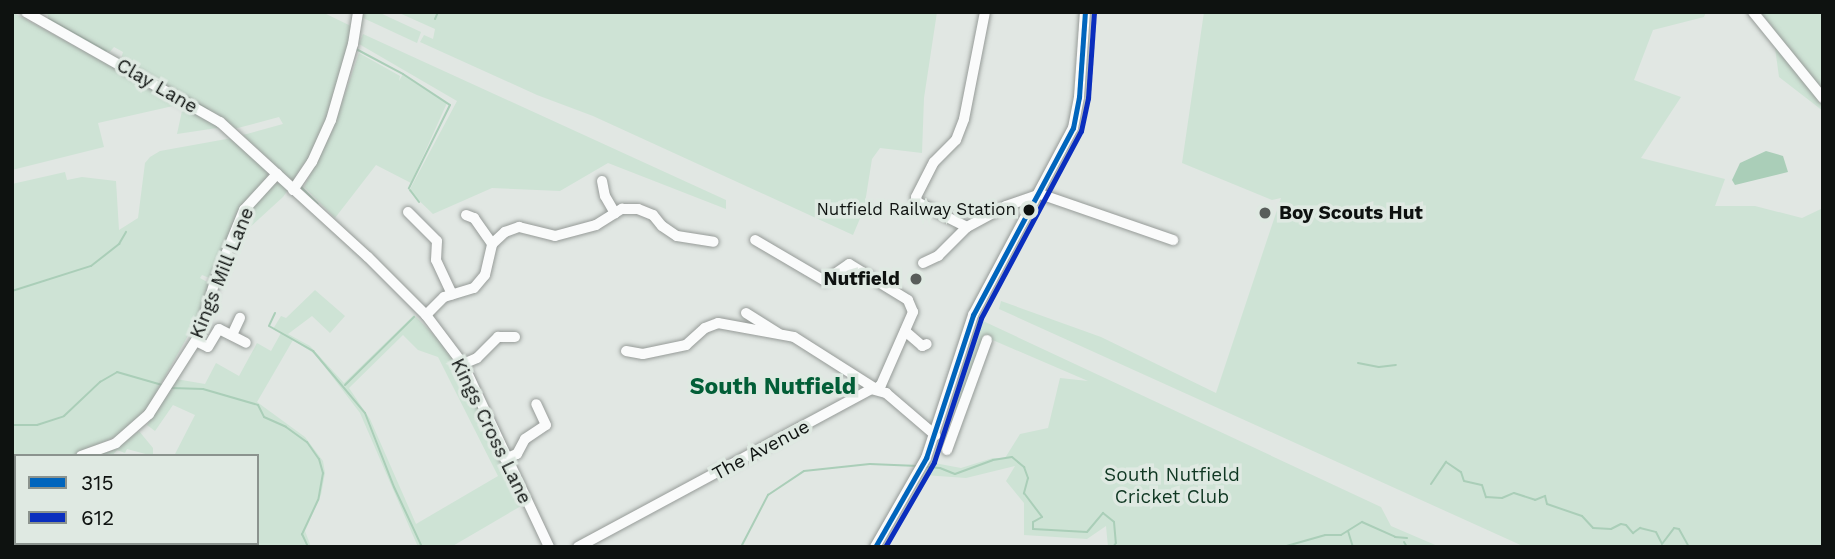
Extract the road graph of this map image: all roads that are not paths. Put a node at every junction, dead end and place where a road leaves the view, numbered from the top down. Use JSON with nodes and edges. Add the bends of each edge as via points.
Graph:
{"nodes":[{"id":1,"x":26,"y":12,"type":"edge"},
{"id":2,"x":358,"y":12,"type":"edge"},
{"id":3,"x":985,"y":12,"type":"edge"},
{"id":4,"x":1085,"y":12,"type":"edge"},
{"id":5,"x":1753,"y":12,"type":"edge"},
{"id":6,"x":1823,"y":98,"type":"edge"},
{"id":7,"x":277,"y":174,"type":"junction"},
{"id":8,"x":602,"y":181,"type":"dead end"},
{"id":9,"x":293,"y":190,"type":"junction"},
{"id":10,"x":1040,"y":194,"type":"junction"},
{"id":11,"x":408,"y":212,"type":"dead end"},
{"id":12,"x":615,"y":214,"type":"junction"},
{"id":13,"x":470,"y":216,"type":"dead end"},
{"id":14,"x":967,"y":227,"type":"junction"},
{"id":15,"x":755,"y":240,"type":"dead end"},
{"id":16,"x":1173,"y":240,"type":"dead end"},
{"id":17,"x":714,"y":242,"type":"dead end"},
{"id":18,"x":492,"y":244,"type":"junction"},
{"id":19,"x":923,"y":263,"type":"dead end"},
{"id":20,"x":452,"y":294,"type":"junction"},
{"id":21,"x":746,"y":313,"type":"dead end"},
{"id":22,"x":426,"y":315,"type":"junction"},
{"id":23,"x":240,"y":318,"type":"dead end"},
{"id":24,"x":905,"y":331,"type":"junction"},
{"id":25,"x":232,"y":335,"type":"junction"},
{"id":26,"x":780,"y":335,"type":"junction"},
{"id":27,"x":515,"y":337,"type":"dead end"},
{"id":28,"x":987,"y":340,"type":"dead end"},
{"id":29,"x":196,"y":341,"type":"junction"},
{"id":30,"x":246,"y":343,"type":"dead end"},
{"id":31,"x":927,"y":344,"type":"dead end"},
{"id":32,"x":626,"y":351,"type":"dead end"},
{"id":33,"x":463,"y":364,"type":"junction"},
{"id":34,"x":876,"y":389,"type":"junction"},
{"id":35,"x":536,"y":404,"type":"dead end"},
{"id":36,"x":945,"y":407,"type":"junction"},
{"id":37,"x":959,"y":417,"type":"junction"},
{"id":38,"x":935,"y":435,"type":"junction"},
{"id":39,"x":947,"y":450,"type":"dead end"},
{"id":40,"x":87,"y":454,"type":"edge"},
{"id":41,"x":505,"y":459,"type":"junction"},
{"id":42,"x":549,"y":547,"type":"edge"},
{"id":43,"x":578,"y":547,"type":"edge"},
{"id":44,"x":875,"y":547,"type":"edge"}],
"edges":[{"from":1,"to":7,"type":"street","name":"Clay Lane","via":[[220,122]]},
{"from":2,"to":9,"type":"street","via":[[331,120]]},
{"from":3,"to":14,"type":"street","via":[[964,119],[956,140],[934,162],[916,197],[917,202]]},
{"from":4,"to":10,"type":"street","via":[[1073,128]]},
{"from":5,"to":6,"type":"street"},
{"from":7,"to":9,"type":"street","name":"Kings Cross Lane"},
{"from":7,"to":29,"type":"street","name":"Kings Mill Lane","via":[[239,219]]},
{"from":8,"to":12,"type":"street"},
{"from":9,"to":22,"type":"street","name":"Kings Cross Lane"},
{"from":10,"to":14,"type":"street"},
{"from":10,"to":16,"type":"street"},
{"from":10,"to":36,"type":"street","via":[[973,315]]},
{"from":11,"to":20,"type":"street","via":[[437,241],[436,260]]},
{"from":12,"to":17,"type":"street","via":[[638,209],[653,215],[677,236]]},
{"from":12,"to":18,"type":"street","via":[[596,225],[555,236],[519,227]]},
{"from":13,"to":18,"type":"street"},
{"from":14,"to":19,"type":"street","via":[[938,256]]},
{"from":15,"to":24,"type":"street","via":[[825,281],[849,264],[875,279],[911,305],[913,312]]},
{"from":18,"to":20,"type":"street","via":[[485,275],[474,288]]},
{"from":20,"to":22,"type":"street"},
{"from":21,"to":26,"type":"street"},
{"from":22,"to":33,"type":"street","name":"Kings Cross Lane"},
{"from":23,"to":25,"type":"street"},
{"from":24,"to":31,"type":"street","via":[[922,346]]},
{"from":24,"to":34,"type":"street"},
{"from":25,"to":29,"type":"street","via":[[215,327],[208,347]]},
{"from":25,"to":30,"type":"street"},
{"from":26,"to":32,"type":"street","via":[[718,323],[686,345],[643,354]]},
{"from":26,"to":34,"type":"street","via":[[794,337]]},
{"from":27,"to":33,"type":"street","via":[[498,337],[477,358]]},
{"from":28,"to":37,"type":"street"},
{"from":29,"to":40,"type":"street","name":"Kings Mill Lane","via":[[133,431],[117,443]]},
{"from":33,"to":41,"type":"street","name":"Kings Cross Lane"},
{"from":34,"to":38,"type":"street"},
{"from":34,"to":43,"type":"street","name":"The Avenue"},
{"from":35,"to":41,"type":"street","via":[[545,425],[525,439],[517,454]]},
{"from":36,"to":37,"type":"street"},
{"from":36,"to":38,"type":"street"},
{"from":37,"to":39,"type":"street"},
{"from":38,"to":44,"type":"street"},
{"from":41,"to":42,"type":"street","name":"Kings Cross Lane"}]}
